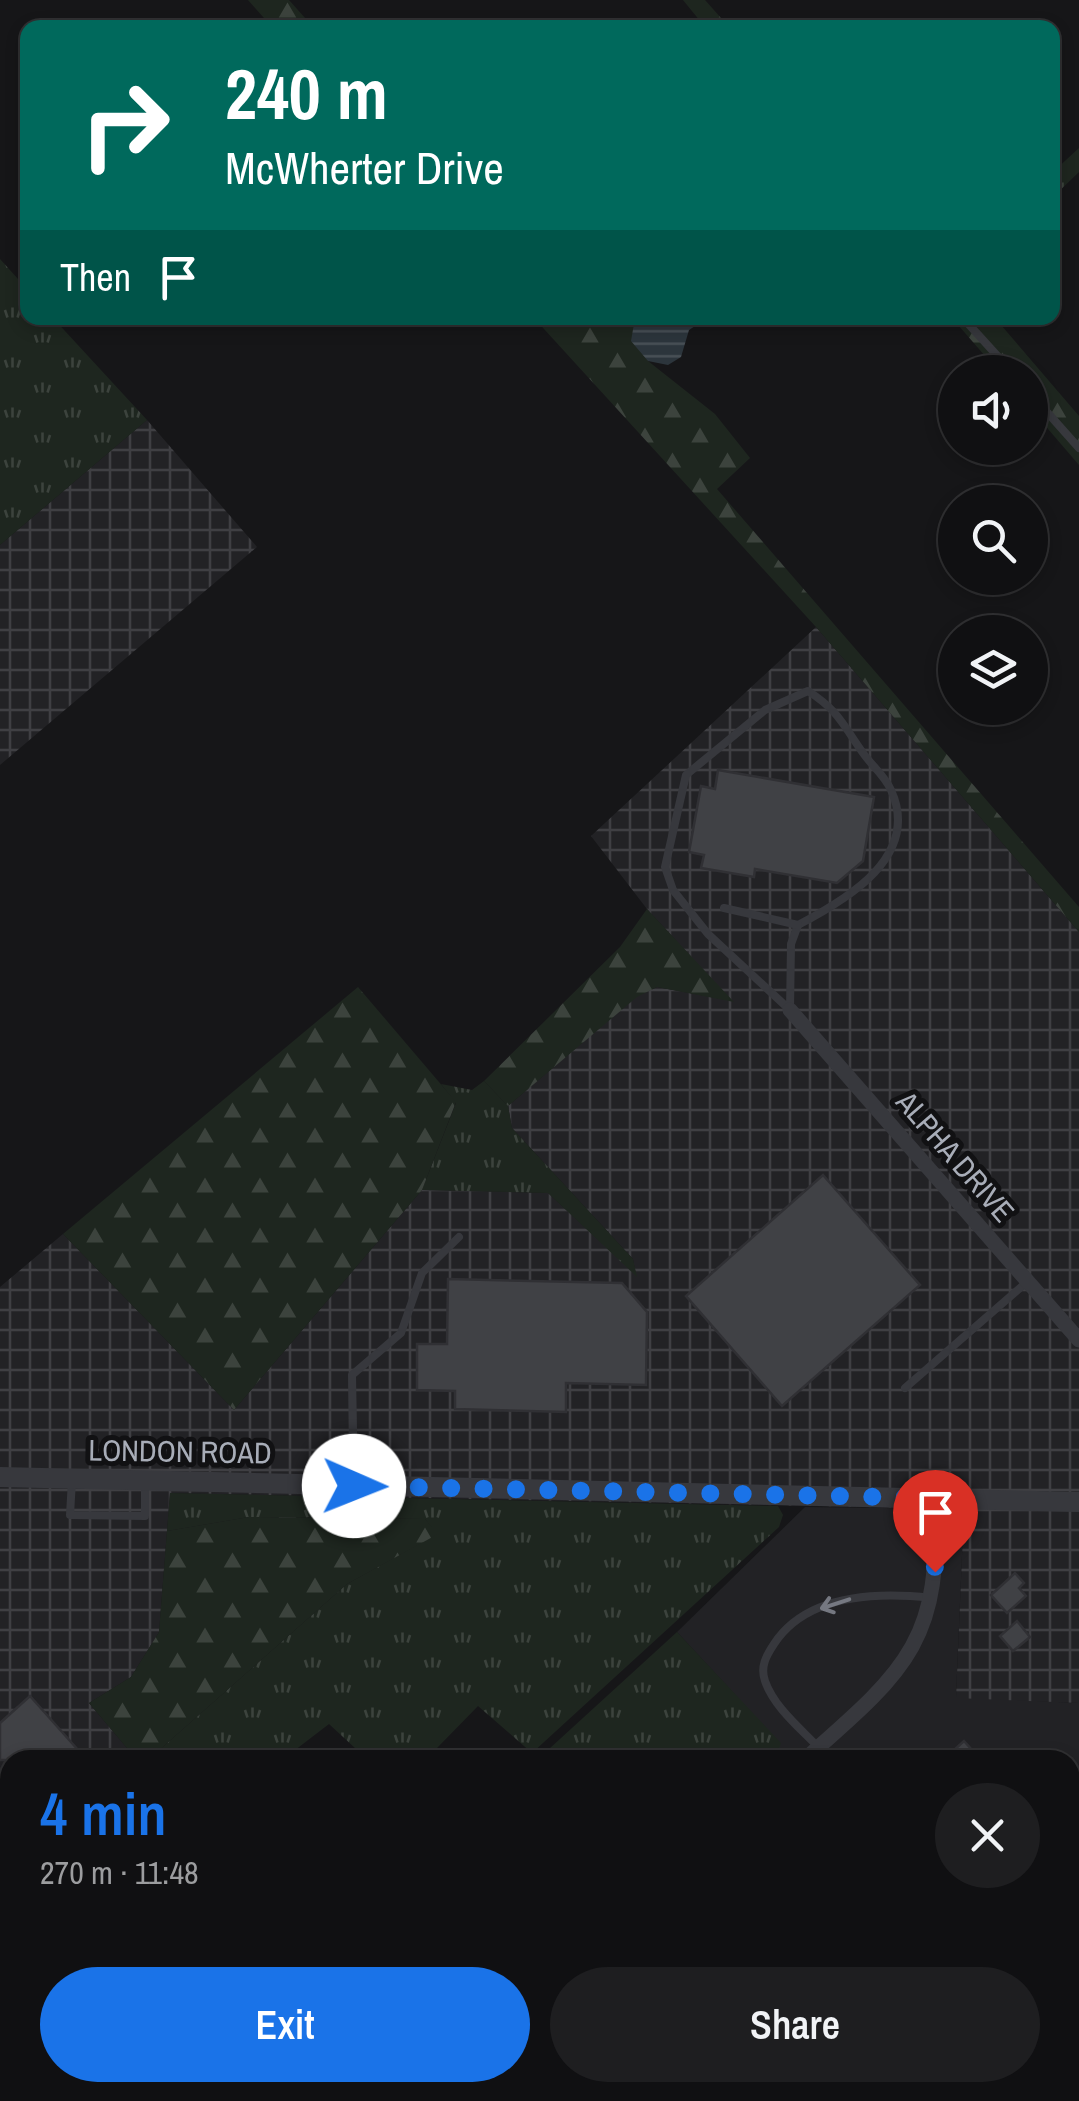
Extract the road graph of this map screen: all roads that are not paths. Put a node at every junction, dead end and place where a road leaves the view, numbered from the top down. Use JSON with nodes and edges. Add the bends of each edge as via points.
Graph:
{"nodes":[{"id":1,"x":969,"y":325,"type":"edge"},
{"id":2,"x":997,"y":355,"type":"edge"},
{"id":3,"x":1048,"y":413,"type":"edge"},
{"id":4,"x":1079,"y":448,"type":"edge"},
{"id":5,"x":724,"y":908,"type":"dead end"},
{"id":6,"x":798,"y":925,"type":"junction"},
{"id":7,"x":790,"y":1010,"type":"junction"},
{"id":8,"x":459,"y":1236,"type":"dead end"},
{"id":9,"x":1028,"y":1282,"type":"junction"},
{"id":10,"x":1079,"y":1340,"type":"edge"},
{"id":11,"x":905,"y":1388,"type":"dead end"},
{"id":12,"x":0,"y":1477,"type":"edge"},
{"id":13,"x":72,"y":1480,"type":"junction"},
{"id":14,"x":145,"y":1480,"type":"junction"},
{"id":15,"x":354,"y":1486,"type":"junction"},
{"id":16,"x":933,"y":1498,"type":"junction"},
{"id":17,"x":1079,"y":1502,"type":"edge"},
{"id":18,"x":931,"y":1598,"type":"junction"},
{"id":19,"x":818,"y":1748,"type":"junction"},
{"id":20,"x":816,"y":1750,"type":"edge"}],
"edges":[{"from":1,"to":2,"type":"lane"},
{"from":3,"to":4,"type":"lane"},
{"from":5,"to":6,"type":"lane"},
{"from":6,"to":7,"type":"lane","via":[[791,944]]},
{"from":6,"to":7,"type":"lane","via":[[835,906],[881,868],[898,842],[900,816],[890,787],[836,709],[808,691],[764,710],[686,775],[665,867],[673,890],[708,934]]},
{"from":7,"to":9,"type":"street","name":"ALPHA DRIVE"},
{"from":8,"to":15,"type":"lane","via":[[422,1273],[401,1333],[352,1375]]},
{"from":9,"to":10,"type":"street","name":"ALPHA DRIVE"},
{"from":9,"to":11,"type":"lane"},
{"from":12,"to":13,"type":"street","name":"LONDON ROAD"},
{"from":13,"to":14,"type":"street","name":"LONDON ROAD"},
{"from":13,"to":14,"type":"lane","via":[[70,1515],[145,1516]]},
{"from":14,"to":15,"type":"street","name":"LONDON ROAD"},
{"from":15,"to":16,"type":"street","name":"LONDON ROAD"},
{"from":16,"to":17,"type":"street","name":"LONDON ROAD"},
{"from":16,"to":18,"type":"street"},
{"from":18,"to":19,"type":"street","via":[[910,1657]]},
{"from":18,"to":19,"type":"lane","one_way":true,"via":[[844,1599],[806,1614],[779,1636],[765,1658],[763,1677]]},
{"from":19,"to":20,"type":"street"}]}
